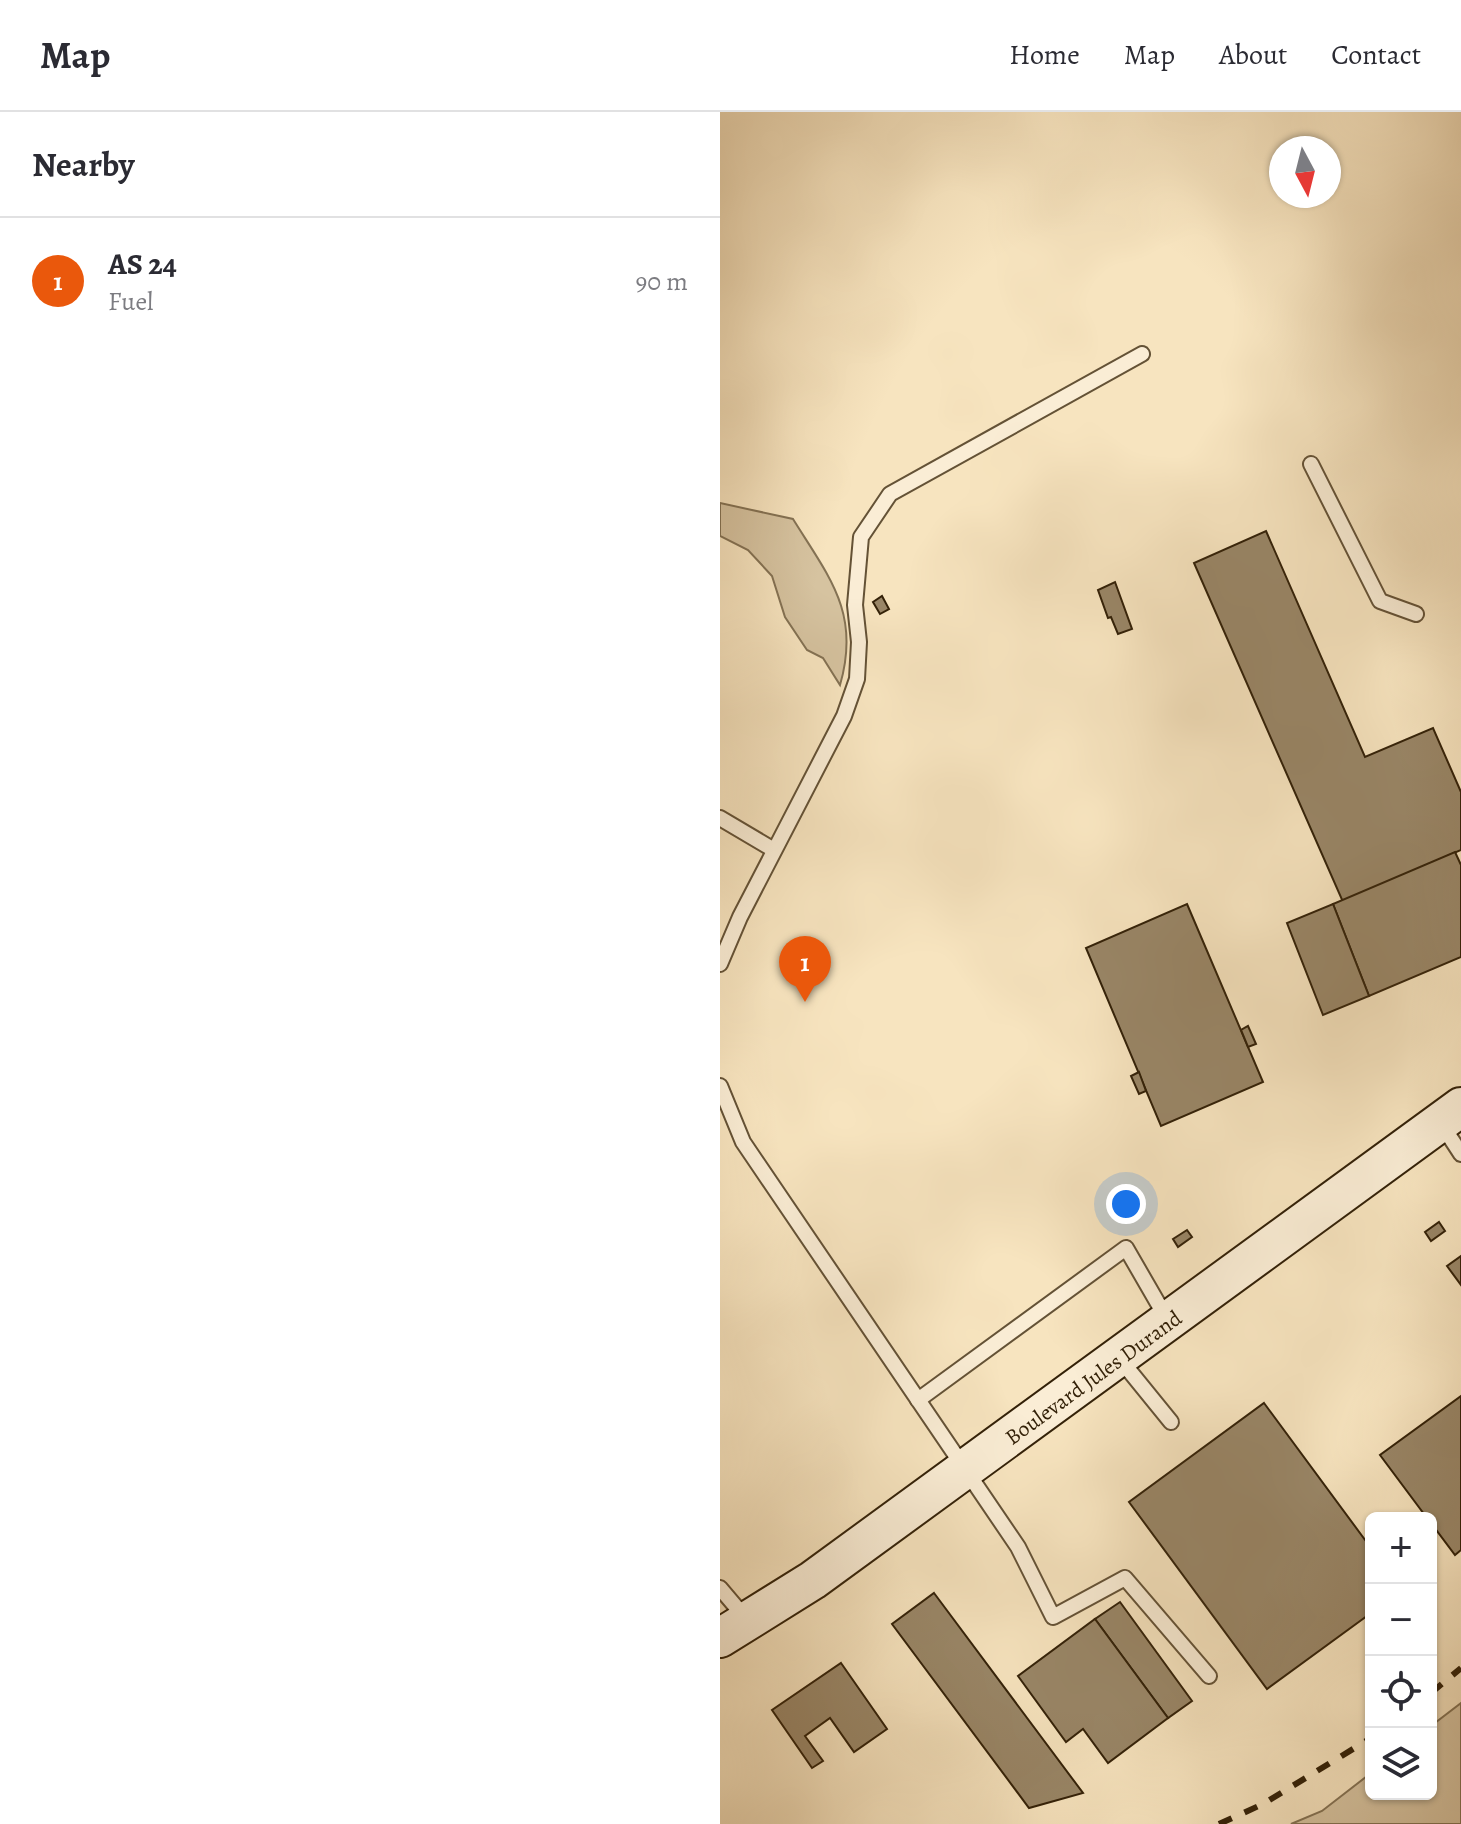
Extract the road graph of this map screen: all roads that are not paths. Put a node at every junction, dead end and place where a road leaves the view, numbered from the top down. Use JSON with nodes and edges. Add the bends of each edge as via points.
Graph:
{"nodes":[{"id":1,"x":1142,"y":354,"type":"dead end"},
{"id":2,"x":1311,"y":464,"type":"dead end"},
{"id":3,"x":1416,"y":614,"type":"dead end"},
{"id":4,"x":720,"y":818,"type":"edge"},
{"id":5,"x":774,"y":850,"type":"junction"},
{"id":6,"x":720,"y":964,"type":"edge"},
{"id":7,"x":720,"y":1086,"type":"edge"},
{"id":8,"x":1450,"y":1114,"type":"edge"},
{"id":9,"x":1461,"y":1154,"type":"edge"},
{"id":10,"x":1169,"y":1321,"type":"junction"},
{"id":11,"x":1119,"y":1358,"type":"junction"},
{"id":12,"x":918,"y":1400,"type":"junction"},
{"id":13,"x":1171,"y":1422,"type":"dead end"},
{"id":14,"x":965,"y":1471,"type":"junction"},
{"id":15,"x":720,"y":1588,"type":"edge"},
{"id":16,"x":734,"y":1630,"type":"edge"},
{"id":17,"x":1209,"y":1676,"type":"dead end"}],
"edges":[{"from":1,"to":5,"type":"lane","via":[[890,494],[861,537],[855,605],[857,679],[844,716]]},
{"from":2,"to":3,"type":"lane","via":[[1380,601]]},
{"from":4,"to":5,"type":"lane"},
{"from":5,"to":6,"type":"lane"},
{"from":7,"to":12,"type":"lane","via":[[743,1142]]},
{"from":8,"to":9,"type":"lane"},
{"from":8,"to":10,"type":"main road","name":"Boulevard Jules Durand"},
{"from":10,"to":11,"type":"main road","name":"Boulevard Jules Durand"},
{"from":10,"to":12,"type":"lane","via":[[1126,1248]]},
{"from":11,"to":13,"type":"lane"},
{"from":11,"to":14,"type":"main road","name":"Boulevard Jules Durand"},
{"from":12,"to":14,"type":"lane"},
{"from":14,"to":16,"type":"main road","name":"Boulevard Jules Durand"},
{"from":14,"to":17,"type":"lane","via":[[1018,1547],[1053,1617],[1125,1578]]},
{"from":15,"to":16,"type":"lane"}]}
